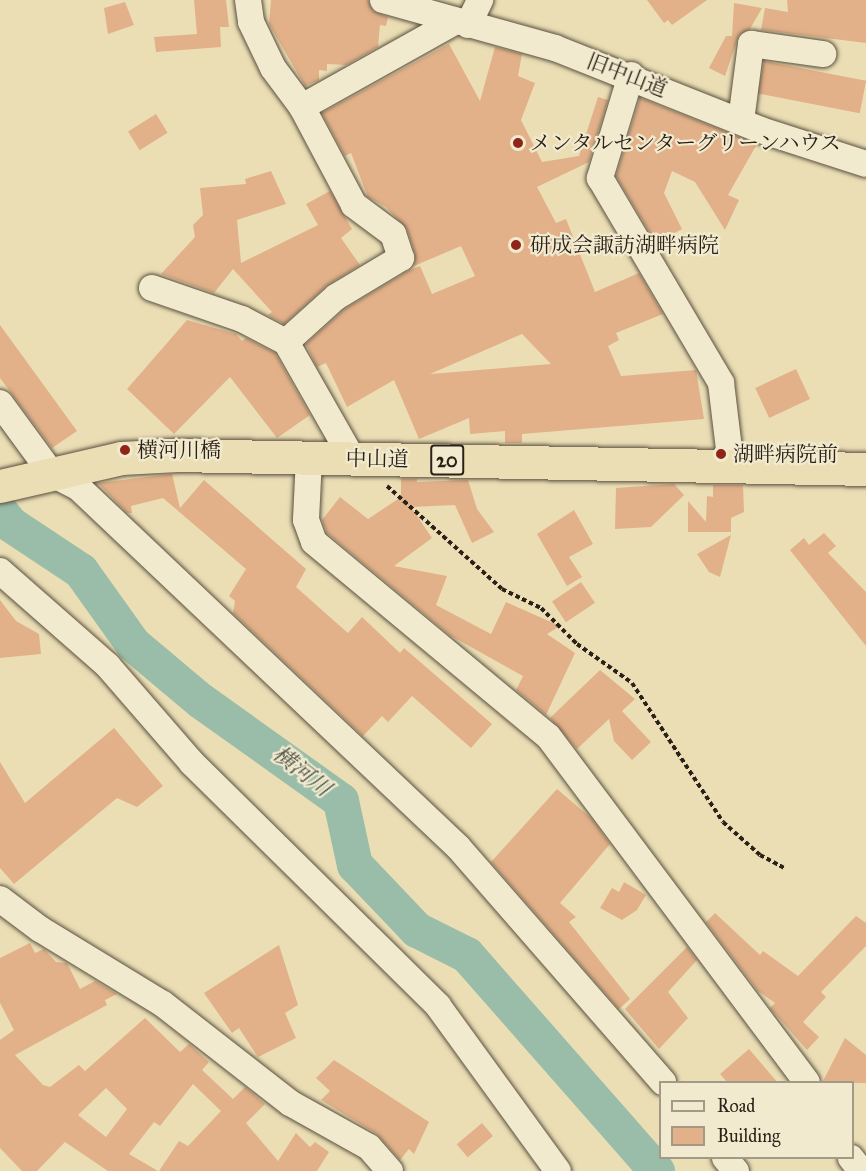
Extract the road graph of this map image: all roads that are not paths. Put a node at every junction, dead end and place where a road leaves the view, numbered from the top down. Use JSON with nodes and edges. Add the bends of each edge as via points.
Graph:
{"nodes":[{"id":1,"x":248,"y":0,"type":"edge"},
{"id":2,"x":383,"y":0,"type":"edge"},
{"id":3,"x":480,"y":0,"type":"edge"},
{"id":4,"x":462,"y":23,"type":"junction"},
{"id":5,"x":823,"y":54,"type":"dead end"},
{"id":6,"x":631,"y":75,"type":"junction"},
{"id":7,"x":302,"y":107,"type":"junction"},
{"id":8,"x":741,"y":122,"type":"junction"},
{"id":9,"x":866,"y":165,"type":"edge"},
{"id":10,"x":152,"y":288,"type":"dead end"},
{"id":11,"x":286,"y":342,"type":"junction"},
{"id":12,"x":0,"y":403,"type":"edge"},
{"id":13,"x":309,"y":458,"type":"junction"},
{"id":14,"x":362,"y":459,"type":"junction"},
{"id":15,"x":731,"y":466,"type":"junction"},
{"id":16,"x":866,"y":469,"type":"edge"},
{"id":17,"x":27,"y":480,"type":"edge"},
{"id":18,"x":0,"y":571,"type":"edge"},
{"id":19,"x":0,"y":899,"type":"edge"},
{"id":20,"x":661,"y":1081,"type":"edge"},
{"id":21,"x":806,"y":1081,"type":"edge"},
{"id":22,"x":726,"y":1159,"type":"edge"},
{"id":23,"x":852,"y":1159,"type":"edge"},
{"id":24,"x":390,"y":1171,"type":"edge"},
{"id":25,"x":558,"y":1171,"type":"edge"},
{"id":26,"x":736,"y":1171,"type":"edge"},
{"id":27,"x":861,"y":1171,"type":"edge"}],
"edges":[{"from":1,"to":7,"type":"street","via":[[251,22],[273,68]]},
{"from":2,"to":4,"type":"street","name":"旧中山道"},
{"from":3,"to":4,"type":"street"},
{"from":4,"to":6,"type":"street","name":"旧中山道","via":[[555,48]]},
{"from":4,"to":7,"type":"street"},
{"from":5,"to":8,"type":"street","via":[[752,44]]},
{"from":6,"to":8,"type":"street","name":"旧中山道"},
{"from":6,"to":15,"type":"street","via":[[600,178],[721,383]]},
{"from":7,"to":11,"type":"street","via":[[354,205],[393,234],[401,258],[336,297]]},
{"from":8,"to":9,"type":"street","name":"旧中山道"},
{"from":10,"to":11,"type":"street","via":[[242,319]]},
{"from":11,"to":14,"type":"street"},
{"from":12,"to":17,"type":"street"},
{"from":13,"to":14,"type":"highway","name":"中山道","number":"20"},
{"from":13,"to":17,"type":"highway","name":"中山道","number":"20","via":[[121,458]]},
{"from":13,"to":21,"type":"street","via":[[306,520],[314,542],[548,736]]},
{"from":14,"to":15,"type":"highway","name":"中山道","number":"20"},
{"from":15,"to":16,"type":"highway","name":"中山道","number":"20"},
{"from":17,"to":20,"type":"street","via":[[79,488],[458,847]]},
{"from":18,"to":25,"type":"street","via":[[108,666],[192,763],[438,1006]]},
{"from":19,"to":24,"type":"street","via":[[40,929],[163,1004],[290,1103],[369,1147]]},
{"from":22,"to":26,"type":"street"},
{"from":23,"to":27,"type":"street"}]}
